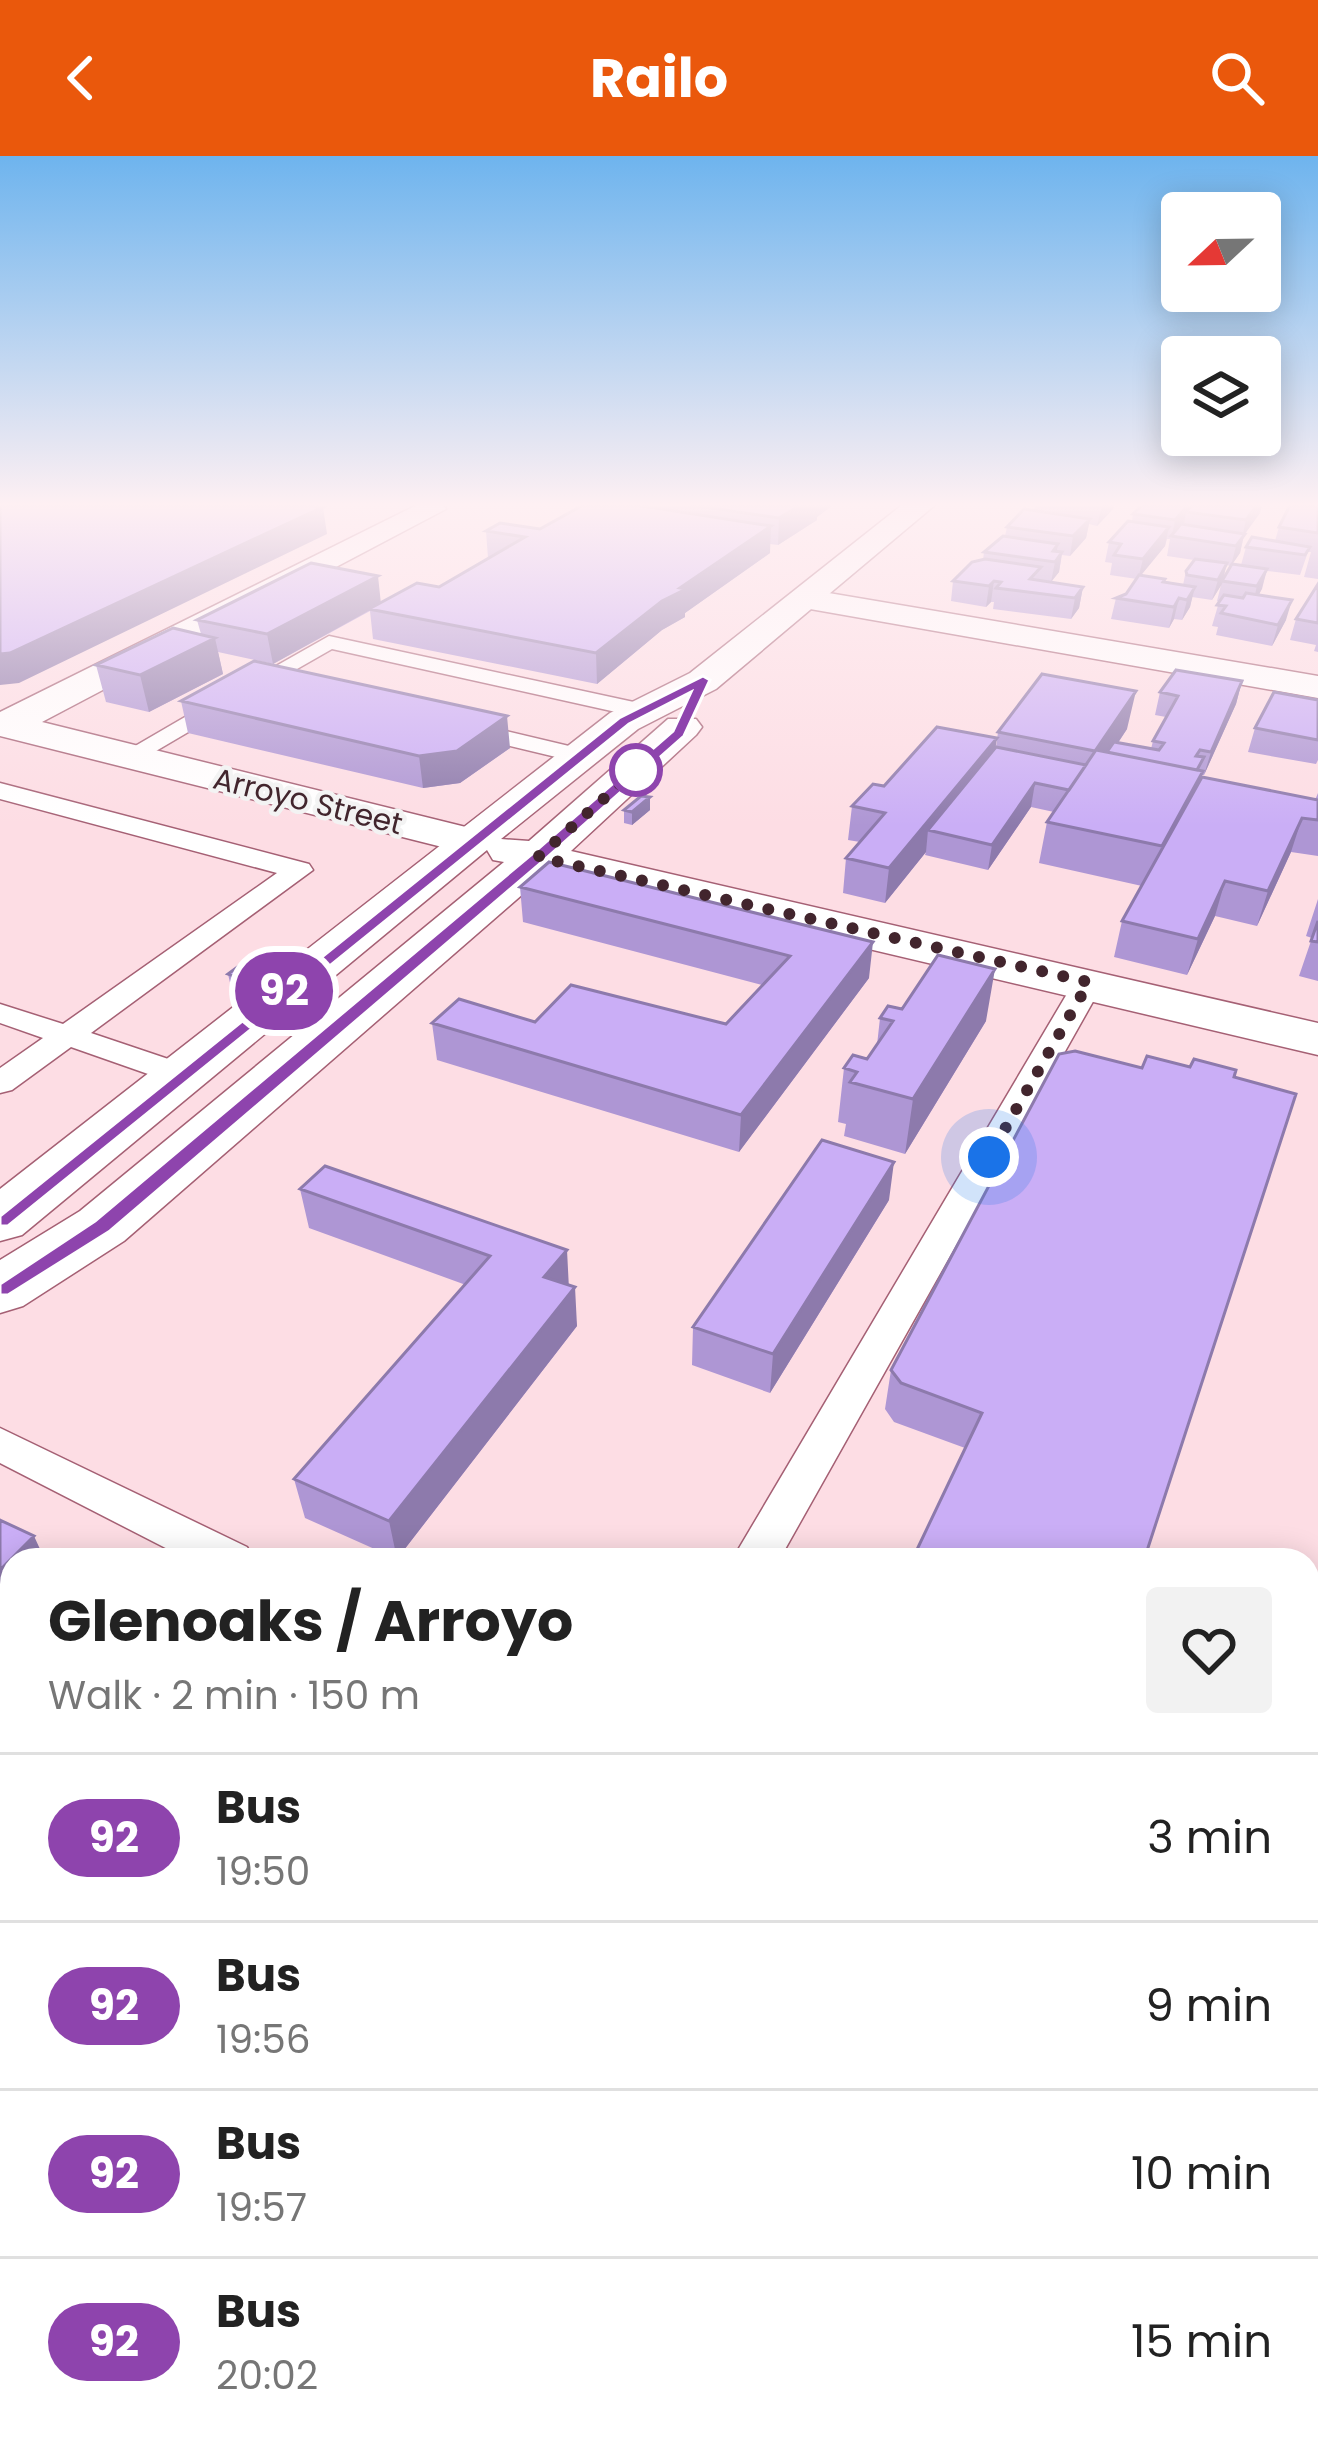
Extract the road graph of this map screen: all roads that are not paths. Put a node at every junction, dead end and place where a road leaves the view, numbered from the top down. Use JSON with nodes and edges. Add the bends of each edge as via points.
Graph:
{"nodes":[{"id":1,"x":226,"y":612,"type":"edge"},
{"id":2,"x":788,"y":612,"type":"edge"},
{"id":3,"x":887,"y":612,"type":"edge"},
{"id":4,"x":263,"y":679,"type":"junction"},
{"id":5,"x":703,"y":680,"type":"junction"},
{"id":6,"x":1318,"y":686,"type":"edge"},
{"id":7,"x":310,"y":690,"type":"edge"},
{"id":8,"x":644,"y":711,"type":"junction"},
{"id":9,"x":3,"y":724,"type":"edge"},
{"id":10,"x":448,"y":724,"type":"edge"},
{"id":11,"x":130,"y":756,"type":"junction"},
{"id":12,"x":581,"y":756,"type":"junction"},
{"id":13,"x":0,"y":791,"type":"edge"},
{"id":14,"x":470,"y":841,"type":"junction"},
{"id":15,"x":538,"y":857,"type":"junction"},
{"id":16,"x":1089,"y":982,"type":"junction"},
{"id":17,"x":0,"y":1013,"type":"edge"},
{"id":18,"x":66,"y":1036,"type":"junction"},
{"id":19,"x":1318,"y":1039,"type":"edge"},
{"id":20,"x":180,"y":1074,"type":"junction"},
{"id":21,"x":0,"y":1082,"type":"edge"},
{"id":22,"x":0,"y":1221,"type":"edge"},
{"id":23,"x":0,"y":1290,"type":"edge"},
{"id":24,"x":0,"y":1444,"type":"edge"},
{"id":25,"x":207,"y":1548,"type":"edge"},
{"id":26,"x":762,"y":1548,"type":"edge"}],
"edges":[{"from":1,"to":9,"type":"main road"},
{"from":2,"to":5,"type":"main road"},
{"from":3,"to":6,"type":"main road"},
{"from":4,"to":7,"type":"lane"},
{"from":4,"to":8,"type":"lane","via":[[328,642]]},
{"from":4,"to":11,"type":"lane"},
{"from":5,"to":8,"type":"main road"},
{"from":5,"to":15,"type":"main road","via":[[679,733]]},
{"from":8,"to":12,"type":"main road"},
{"from":9,"to":11,"type":"main road","name":"Arroyo Street"},
{"from":10,"to":12,"type":"lane"},
{"from":11,"to":14,"type":"main road","name":"Arroyo Street"},
{"from":12,"to":14,"type":"main road"},
{"from":13,"to":18,"type":"lane","via":[[298,870]]},
{"from":14,"to":15,"type":"main road","name":"Arroyo Street"},
{"from":14,"to":20,"type":"main road"},
{"from":15,"to":16,"type":"main road","name":"Arroyo Street"},
{"from":15,"to":23,"type":"main road","via":[[103,1226]]},
{"from":16,"to":19,"type":"main road","name":"Arroyo Street"},
{"from":16,"to":26,"type":"lane"},
{"from":17,"to":18,"type":"lane"},
{"from":18,"to":20,"type":"lane"},
{"from":18,"to":21,"type":"lane"},
{"from":20,"to":22,"type":"main road"},
{"from":24,"to":25,"type":"lane"}]}
